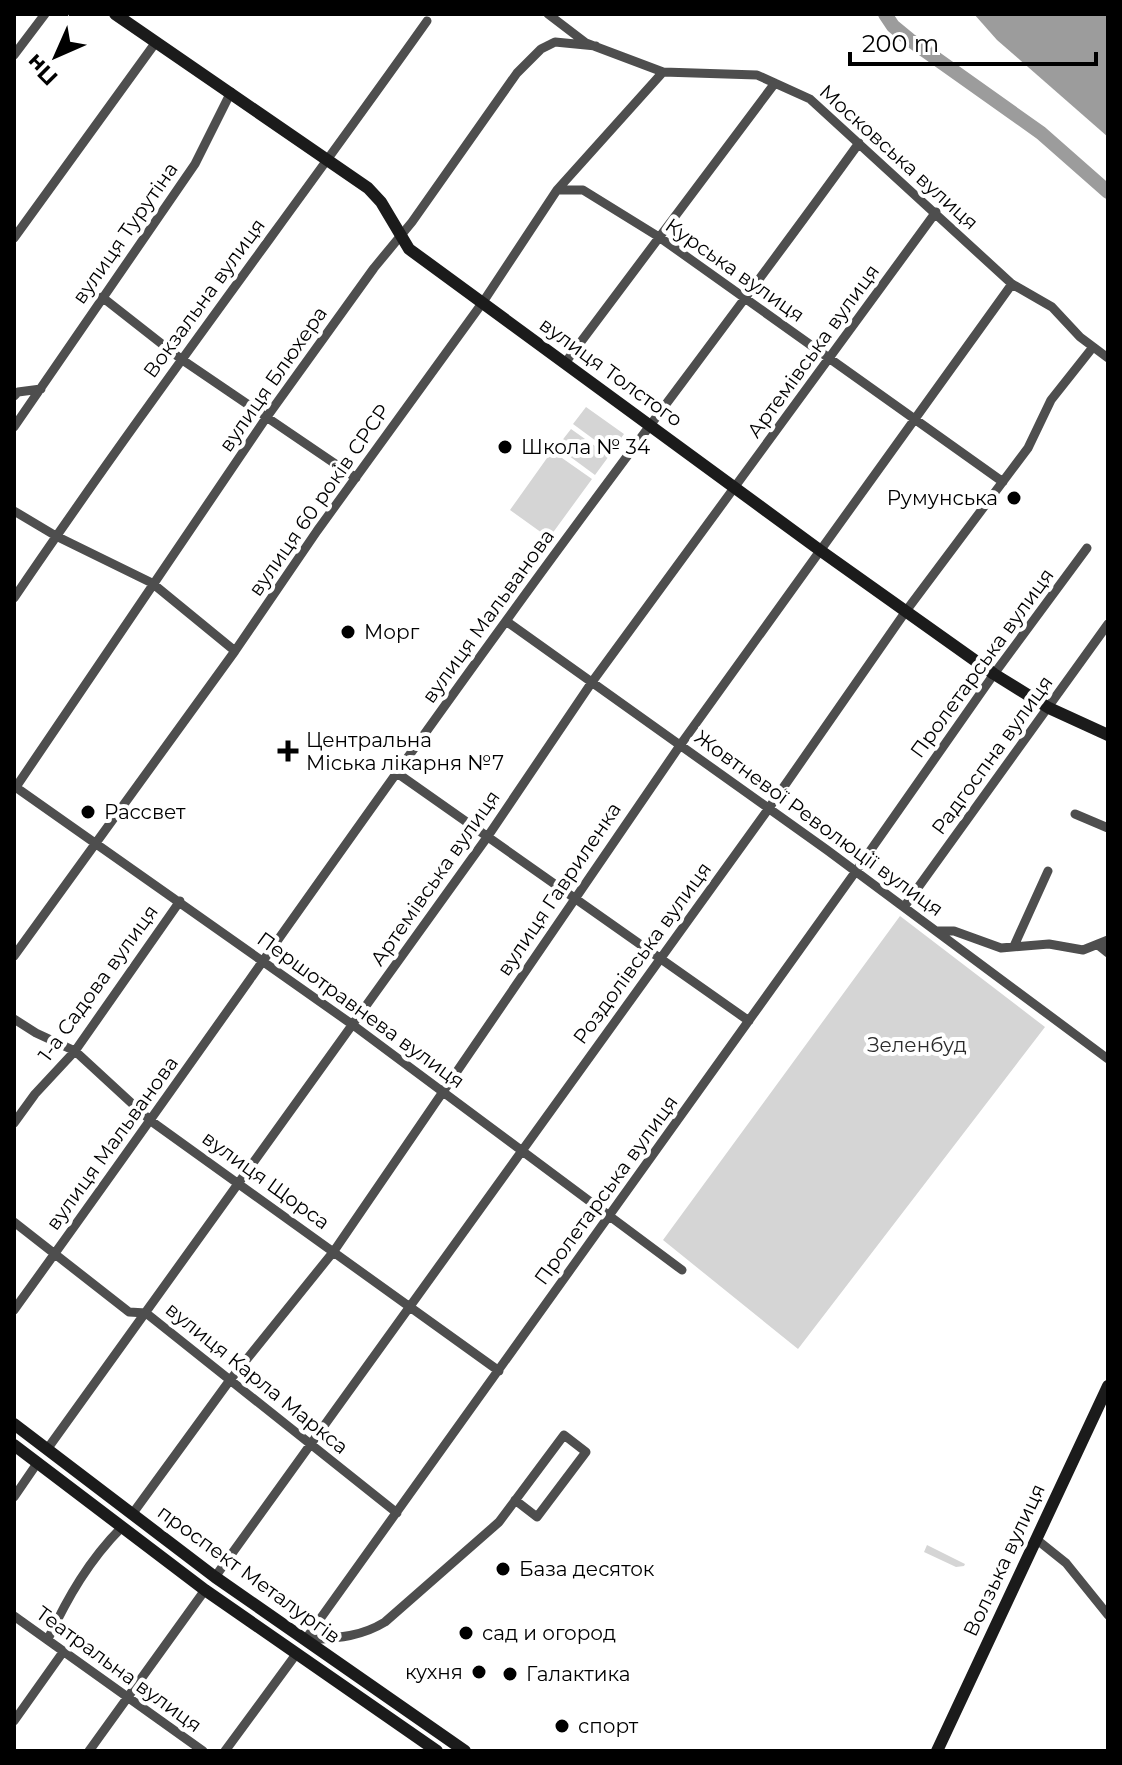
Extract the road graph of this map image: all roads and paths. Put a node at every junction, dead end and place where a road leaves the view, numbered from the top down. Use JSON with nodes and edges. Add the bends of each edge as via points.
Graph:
{"nodes":[{"id":1,"x":45,"y":14,"type":"edge"},
{"id":2,"x":115,"y":14,"type":"edge"},
{"id":3,"x":548,"y":14,"type":"edge"},
{"id":4,"x":427,"y":21,"type":"dead end"},
{"id":5,"x":156,"y":42,"type":"junction"},
{"id":6,"x":596,"y":46,"type":"junction"},
{"id":7,"x":14,"y":55,"type":"edge"},
{"id":8,"x":663,"y":72,"type":"junction"},
{"id":9,"x":775,"y":83,"type":"junction"},
{"id":10,"x":231,"y":92,"type":"junction"},
{"id":11,"x":859,"y":143,"type":"junction"},
{"id":12,"x":329,"y":159,"type":"junction"},
{"id":13,"x":557,"y":190,"type":"junction"},
{"id":14,"x":936,"y":212,"type":"junction"},
{"id":15,"x":401,"y":237,"type":"junction"},
{"id":16,"x":659,"y":237,"type":"junction"},
{"id":17,"x":14,"y":238,"type":"edge"},
{"id":18,"x":1012,"y":284,"type":"junction"},
{"id":19,"x":102,"y":297,"type":"junction"},
{"id":20,"x":747,"y":299,"type":"junction"},
{"id":21,"x":483,"y":302,"type":"junction"},
{"id":22,"x":1093,"y":347,"type":"junction"},
{"id":23,"x":1108,"y":358,"type":"edge"},
{"id":24,"x":181,"y":359,"type":"junction"},
{"id":25,"x":830,"y":359,"type":"junction"},
{"id":26,"x":565,"y":363,"type":"junction"},
{"id":27,"x":41,"y":389,"type":"junction"},
{"id":28,"x":14,"y":396,"type":"edge"},
{"id":29,"x":266,"y":418,"type":"junction"},
{"id":30,"x":915,"y":419,"type":"junction"},
{"id":31,"x":650,"y":425,"type":"junction"},
{"id":32,"x":14,"y":427,"type":"edge"},
{"id":33,"x":356,"y":478,"type":"junction"},
{"id":34,"x":1003,"y":482,"type":"junction"},
{"id":35,"x":736,"y":487,"type":"junction"},
{"id":36,"x":14,"y":511,"type":"edge"},
{"id":37,"x":56,"y":536,"type":"junction"},
{"id":38,"x":1087,"y":548,"type":"dead end"},
{"id":39,"x":821,"y":551,"type":"junction"},
{"id":40,"x":152,"y":583,"type":"junction"},
{"id":41,"x":14,"y":598,"type":"edge"},
{"id":42,"x":906,"y":611,"type":"junction"},
{"id":43,"x":506,"y":621,"type":"junction"},
{"id":44,"x":1108,"y":624,"type":"edge"},
{"id":45,"x":235,"y":651,"type":"junction"},
{"id":46,"x":994,"y":674,"type":"junction"},
{"id":47,"x":592,"y":682,"type":"junction"},
{"id":48,"x":1049,"y":708,"type":"junction"},
{"id":49,"x":1108,"y":735,"type":"edge"},
{"id":50,"x":681,"y":744,"type":"junction"},
{"id":51,"x":397,"y":773,"type":"junction"},
{"id":52,"x":15,"y":787,"type":"edge"},
{"id":53,"x":769,"y":808,"type":"junction"},
{"id":54,"x":1075,"y":814,"type":"dead end"},
{"id":55,"x":1108,"y":828,"type":"edge"},
{"id":56,"x":488,"y":836,"type":"junction"},
{"id":57,"x":96,"y":843,"type":"junction"},
{"id":58,"x":856,"y":871,"type":"junction"},
{"id":59,"x":1048,"y":871,"type":"dead end"},
{"id":60,"x":574,"y":897,"type":"junction"},
{"id":61,"x":180,"y":901,"type":"junction"},
{"id":62,"x":904,"y":907,"type":"junction"},
{"id":63,"x":936,"y":931,"type":"junction"},
{"id":64,"x":1103,"y":943,"type":"edge"},
{"id":65,"x":1014,"y":946,"type":"junction"},
{"id":66,"x":1108,"y":953,"type":"edge"},
{"id":67,"x":14,"y":956,"type":"edge"},
{"id":68,"x":660,"y":958,"type":"junction"},
{"id":69,"x":262,"y":962,"type":"junction"},
{"id":70,"x":14,"y":1019,"type":"edge"},
{"id":71,"x":749,"y":1021,"type":"junction"},
{"id":72,"x":353,"y":1025,"type":"junction"},
{"id":73,"x":75,"y":1051,"type":"junction"},
{"id":74,"x":1106,"y":1055,"type":"edge"},
{"id":75,"x":443,"y":1091,"type":"junction"},
{"id":76,"x":151,"y":1121,"type":"junction"},
{"id":77,"x":14,"y":1123,"type":"edge"},
{"id":78,"x":522,"y":1150,"type":"junction"},
{"id":79,"x":240,"y":1183,"type":"junction"},
{"id":80,"x":610,"y":1215,"type":"junction"},
{"id":81,"x":14,"y":1222,"type":"edge"},
{"id":82,"x":334,"y":1251,"type":"junction"},
{"id":83,"x":55,"y":1254,"type":"junction"},
{"id":84,"x":682,"y":1270,"type":"dead end"},
{"id":85,"x":410,"y":1306,"type":"junction"},
{"id":86,"x":14,"y":1310,"type":"edge"},
{"id":87,"x":146,"y":1313,"type":"junction"},
{"id":88,"x":499,"y":1371,"type":"junction"},
{"id":89,"x":230,"y":1380,"type":"junction"},
{"id":90,"x":1108,"y":1386,"type":"edge"},
{"id":91,"x":14,"y":1424,"type":"edge"},
{"id":92,"x":311,"y":1444,"type":"junction"},
{"id":93,"x":14,"y":1445,"type":"edge"},
{"id":94,"x":48,"y":1448,"type":"junction"},
{"id":95,"x":38,"y":1462,"type":"junction"},
{"id":96,"x":14,"y":1497,"type":"edge"},
{"id":97,"x":515,"y":1500,"type":"junction"},
{"id":98,"x":133,"y":1513,"type":"junction"},
{"id":99,"x":397,"y":1513,"type":"junction"},
{"id":100,"x":122,"y":1527,"type":"junction"},
{"id":101,"x":1036,"y":1539,"type":"junction"},
{"id":102,"x":215,"y":1577,"type":"junction"},
{"id":103,"x":205,"y":1590,"type":"junction"},
{"id":104,"x":1108,"y":1615,"type":"edge"},
{"id":105,"x":14,"y":1616,"type":"edge"},
{"id":106,"x":48,"y":1639,"type":"junction"},
{"id":107,"x":305,"y":1640,"type":"junction"},
{"id":108,"x":63,"y":1652,"type":"junction"},
{"id":109,"x":297,"y":1653,"type":"junction"},
{"id":110,"x":126,"y":1698,"type":"junction"},
{"id":111,"x":14,"y":1721,"type":"edge"},
{"id":112,"x":89,"y":1751,"type":"edge"},
{"id":113,"x":203,"y":1751,"type":"edge"},
{"id":114,"x":225,"y":1751,"type":"edge"},
{"id":115,"x":437,"y":1751,"type":"edge"},
{"id":116,"x":465,"y":1751,"type":"edge"},
{"id":117,"x":937,"y":1751,"type":"edge"}],
"edges":[{"from":1,"to":7,"type":"street"},
{"from":2,"to":5,"type":"street","name":"вулиця Толстого"},
{"from":3,"to":6,"type":"street","name":"Московська вулиця"},
{"from":4,"to":12,"type":"street","name":"Вокзальна вулиця"},
{"from":5,"to":10,"type":"street","name":"вулиця Толстого"},
{"from":5,"to":17,"type":"street"},
{"from":6,"to":8,"type":"street","name":"Московська вулиця"},
{"from":6,"to":15,"type":"street","name":"вулиця Блюхера","via":[[555,42],[541,49],[517,73]]},
{"from":8,"to":9,"type":"street","name":"Московська вулиця","via":[[757,75]]},
{"from":8,"to":13,"type":"street","name":"вулиця 60 років СРСР"},
{"from":9,"to":11,"type":"street","name":"Московська вулиця","via":[[810,99]]},
{"from":9,"to":16,"type":"street"},
{"from":10,"to":12,"type":"street","name":"вулиця Толстого"},
{"from":10,"to":19,"type":"street","name":"вулиця Турутіна","via":[[195,164]]},
{"from":11,"to":14,"type":"street","name":"Московська вулиця"},
{"from":11,"to":20,"type":"street","name":"вулиця Мальванова"},
{"from":12,"to":15,"type":"street","name":"вулиця Толстого","via":[[381,202]]},
{"from":12,"to":24,"type":"street","name":"Вокзальна вулиця"},
{"from":13,"to":16,"type":"street","name":"Курська вулиця","via":[[583,190]]},
{"from":13,"to":21,"type":"street","name":"вулиця 60 років СРСР"},
{"from":14,"to":18,"type":"street","name":"Московська вулиця"},
{"from":14,"to":25,"type":"street","name":"Артемівська вулиця"},
{"from":15,"to":21,"type":"street","name":"вулиця Толстого","via":[[409,249]]},
{"from":15,"to":29,"type":"street","name":"вулиця Блюхера"},
{"from":16,"to":20,"type":"street","name":"Курська вулиця"},
{"from":16,"to":26,"type":"street"},
{"from":18,"to":22,"type":"street","name":"Московська вулиця","via":[[1052,307]]},
{"from":18,"to":30,"type":"street","name":"вулиця Гавриленка"},
{"from":19,"to":24,"type":"street"},
{"from":19,"to":27,"type":"street","name":"вулиця Турутіна"},
{"from":20,"to":25,"type":"street","name":"Курська вулиця"},
{"from":20,"to":31,"type":"street","name":"вулиця Мальванова"},
{"from":21,"to":26,"type":"street","name":"вулиця Толстого"},
{"from":21,"to":33,"type":"street","name":"вулиця 60 років СРСР"},
{"from":22,"to":23,"type":"street","name":"Московська вулиця"},
{"from":22,"to":34,"type":"street","name":"Роздолівська вулиця","via":[[1051,400],[1028,448]]},
{"from":24,"to":29,"type":"street"},
{"from":24,"to":37,"type":"street","name":"Вокзальна вулиця"},
{"from":25,"to":30,"type":"street","name":"Курська вулиця"},
{"from":25,"to":35,"type":"street","name":"Артемівська вулиця"},
{"from":26,"to":31,"type":"street","name":"вулиця Толстого"},
{"from":27,"to":28,"type":"street"},
{"from":27,"to":32,"type":"street","name":"вулиця Турутіна"},
{"from":29,"to":33,"type":"street"},
{"from":29,"to":40,"type":"street","name":"вулиця Блюхера"},
{"from":30,"to":34,"type":"street","name":"Курська вулиця"},
{"from":30,"to":39,"type":"street","name":"вулиця Гавриленка"},
{"from":31,"to":35,"type":"street","name":"вулиця Толстого"},
{"from":31,"to":43,"type":"street","name":"вулиця Мальванова"},
{"from":33,"to":45,"type":"street","name":"вулиця 60 років СРСР"},
{"from":34,"to":42,"type":"street","name":"Роздолівська вулиця"},
{"from":35,"to":39,"type":"street","name":"вулиця Толстого"},
{"from":35,"to":47,"type":"street","name":"Артемівська вулиця"},
{"from":36,"to":37,"type":"street"},
{"from":37,"to":40,"type":"street"},
{"from":37,"to":41,"type":"street","name":"Вокзальна вулиця"},
{"from":38,"to":46,"type":"street","name":"Пролетарська вулиця"},
{"from":39,"to":42,"type":"street","name":"вулиця Толстого"},
{"from":39,"to":50,"type":"street","name":"вулиця Гавриленка"},
{"from":40,"to":45,"type":"street"},
{"from":40,"to":52,"type":"street","name":"вулиця Блюхера"},
{"from":42,"to":46,"type":"street","name":"вулиця Толстого"},
{"from":42,"to":53,"type":"street","name":"Роздолівська вулиця"},
{"from":43,"to":47,"type":"street","name":"Жовтневої Революції вулиця"},
{"from":43,"to":51,"type":"street","name":"вулиця Мальванова"},
{"from":44,"to":48,"type":"street","name":"Радгоспна вулиця"},
{"from":45,"to":57,"type":"street","name":"вулиця 60 років СРСР"},
{"from":46,"to":48,"type":"street","name":"вулиця Толстого"},
{"from":46,"to":58,"type":"street","name":"Пролетарська вулиця"},
{"from":47,"to":50,"type":"street","name":"Жовтневої Революції вулиця"},
{"from":47,"to":56,"type":"street","name":"Артемівська вулиця"},
{"from":48,"to":49,"type":"street","name":"вулиця Толстого"},
{"from":48,"to":62,"type":"street","name":"Радгоспна вулиця"},
{"from":50,"to":53,"type":"street","name":"Жовтневої Революції вулиця"},
{"from":50,"to":60,"type":"street","name":"вулиця Гавриленка"},
{"from":51,"to":56,"type":"street"},
{"from":51,"to":69,"type":"street","name":"вулиця Мальванова"},
{"from":52,"to":57,"type":"street","name":"Першотравнева вулиця"},
{"from":53,"to":58,"type":"street","name":"Жовтневої Революції вулиця"},
{"from":53,"to":68,"type":"street","name":"Роздолівська вулиця"},
{"from":54,"to":55,"type":"street"},
{"from":56,"to":60,"type":"street"},
{"from":56,"to":72,"type":"street","name":"Артемівська вулиця"},
{"from":57,"to":61,"type":"street","name":"Першотравнева вулиця"},
{"from":57,"to":67,"type":"street","name":"вулиця 60 років СРСР"},
{"from":58,"to":62,"type":"street","name":"Жовтневої Революції вулиця"},
{"from":58,"to":71,"type":"street","name":"Пролетарська вулиця"},
{"from":59,"to":65,"type":"street"},
{"from":60,"to":68,"type":"street"},
{"from":60,"to":75,"type":"street","name":"вулиця Гавриленка"},
{"from":61,"to":69,"type":"street","name":"Першотравнева вулиця"},
{"from":61,"to":73,"type":"street","name":"1-а Садова вулиця"},
{"from":62,"to":63,"type":"street","name":"Жовтневої Революції вулиця"},
{"from":63,"to":65,"type":"street","via":[[954,931],[1001,948]]},
{"from":63,"to":74,"type":"street","name":"Жовтневої Революції вулиця"},
{"from":64,"to":65,"type":"street","via":[[1083,950],[1049,944]]},
{"from":64,"to":66,"type":"street"},
{"from":68,"to":71,"type":"street"},
{"from":68,"to":78,"type":"street","name":"Роздолівська вулиця"},
{"from":69,"to":72,"type":"street","name":"Першотравнева вулиця"},
{"from":69,"to":76,"type":"street","name":"вулиця Мальванова"},
{"from":70,"to":73,"type":"street","name":"вулиця Щорса"},
{"from":71,"to":80,"type":"street","name":"Пролетарська вулиця"},
{"from":72,"to":75,"type":"street","name":"Першотравнева вулиця"},
{"from":72,"to":79,"type":"street","name":"Артемівська вулиця"},
{"from":73,"to":76,"type":"street","name":"вулиця Щорса"},
{"from":73,"to":77,"type":"street","name":"1-а Садова вулиця"},
{"from":75,"to":78,"type":"street","name":"Першотравнева вулиця"},
{"from":75,"to":82,"type":"street","name":"вулиця Гавриленка"},
{"from":76,"to":79,"type":"street","name":"вулиця Щорса"},
{"from":76,"to":83,"type":"street","name":"вулиця Мальванова"},
{"from":78,"to":80,"type":"street","name":"Першотравнева вулиця"},
{"from":78,"to":85,"type":"street","name":"Роздолівська вулиця"},
{"from":79,"to":82,"type":"street","name":"вулиця Щорса"},
{"from":79,"to":87,"type":"street","name":"Артемівська вулиця"},
{"from":80,"to":84,"type":"street","name":"Першотравнева вулиця"},
{"from":80,"to":88,"type":"street","name":"Пролетарська вулиця"},
{"from":81,"to":83,"type":"street","name":"вулиця Карла Маркса"},
{"from":82,"to":85,"type":"street","name":"вулиця Щорса"},
{"from":82,"to":89,"type":"street","name":"вулиця Гавриленка"},
{"from":83,"to":86,"type":"street","name":"вулиця Мальванова"},
{"from":83,"to":87,"type":"street","name":"вулиця Карла Маркса","via":[[129,1312]]},
{"from":85,"to":88,"type":"street","name":"вулиця Щорса"},
{"from":85,"to":92,"type":"street","name":"Роздолівська вулиця"},
{"from":87,"to":89,"type":"street","name":"вулиця Карла Маркса"},
{"from":87,"to":94,"type":"street","name":"Артемівська вулиця"},
{"from":88,"to":99,"type":"street","name":"Пролетарська вулиця"},
{"from":89,"to":92,"type":"street","name":"вулиця Карла Маркса"},
{"from":89,"to":98,"type":"street","name":"вулиця Гавриленка"},
{"from":90,"to":101,"type":"street","name":"Волзька вулиця"},
{"from":91,"to":94,"type":"street","name":"проспект Металургів"},
{"from":92,"to":99,"type":"street","name":"вулиця Карла Маркса"},
{"from":92,"to":102,"type":"street","name":"Роздолівська вулиця"},
{"from":93,"to":95,"type":"street","name":"проспект Металургів"},
{"from":94,"to":95,"type":"street"},
{"from":94,"to":98,"type":"street","name":"проспект Металургів"},
{"from":95,"to":96,"type":"street"},
{"from":95,"to":100,"type":"street","name":"проспект Металургів"},
{"from":97,"to":97,"type":"street","via":[[564,1435],[586,1452],[537,1517]]},
{"from":97,"to":107,"type":"street","via":[[499,1522],[385,1622],[355,1636]]},
{"from":98,"to":100,"type":"street"},
{"from":98,"to":102,"type":"street","name":"проспект Металургів"},
{"from":99,"to":107,"type":"street","name":"Пролетарська вулиця"},
{"from":100,"to":103,"type":"street","name":"проспект Металургів"},
{"from":100,"to":106,"type":"street","via":[[89,1564]]},
{"from":101,"to":104,"type":"street","via":[[1066,1563]]},
{"from":101,"to":117,"type":"street","name":"Волзька вулиця"},
{"from":102,"to":103,"type":"street"},
{"from":102,"to":107,"type":"street","name":"проспект Металургів"},
{"from":103,"to":109,"type":"street","name":"проспект Металургів"},
{"from":103,"to":110,"type":"street"},
{"from":105,"to":106,"type":"street","name":"Театральна вулиця"},
{"from":106,"to":108,"type":"street","name":"Театральна вулиця"},
{"from":107,"to":109,"type":"street"},
{"from":107,"to":116,"type":"street","name":"проспект Металургів"},
{"from":108,"to":110,"type":"street","name":"Театральна вулиця"},
{"from":108,"to":111,"type":"street"},
{"from":109,"to":114,"type":"street"},
{"from":109,"to":115,"type":"street","name":"проспект Металургів"},
{"from":110,"to":112,"type":"street"},
{"from":110,"to":113,"type":"street","name":"Театральна вулиця"}]}
